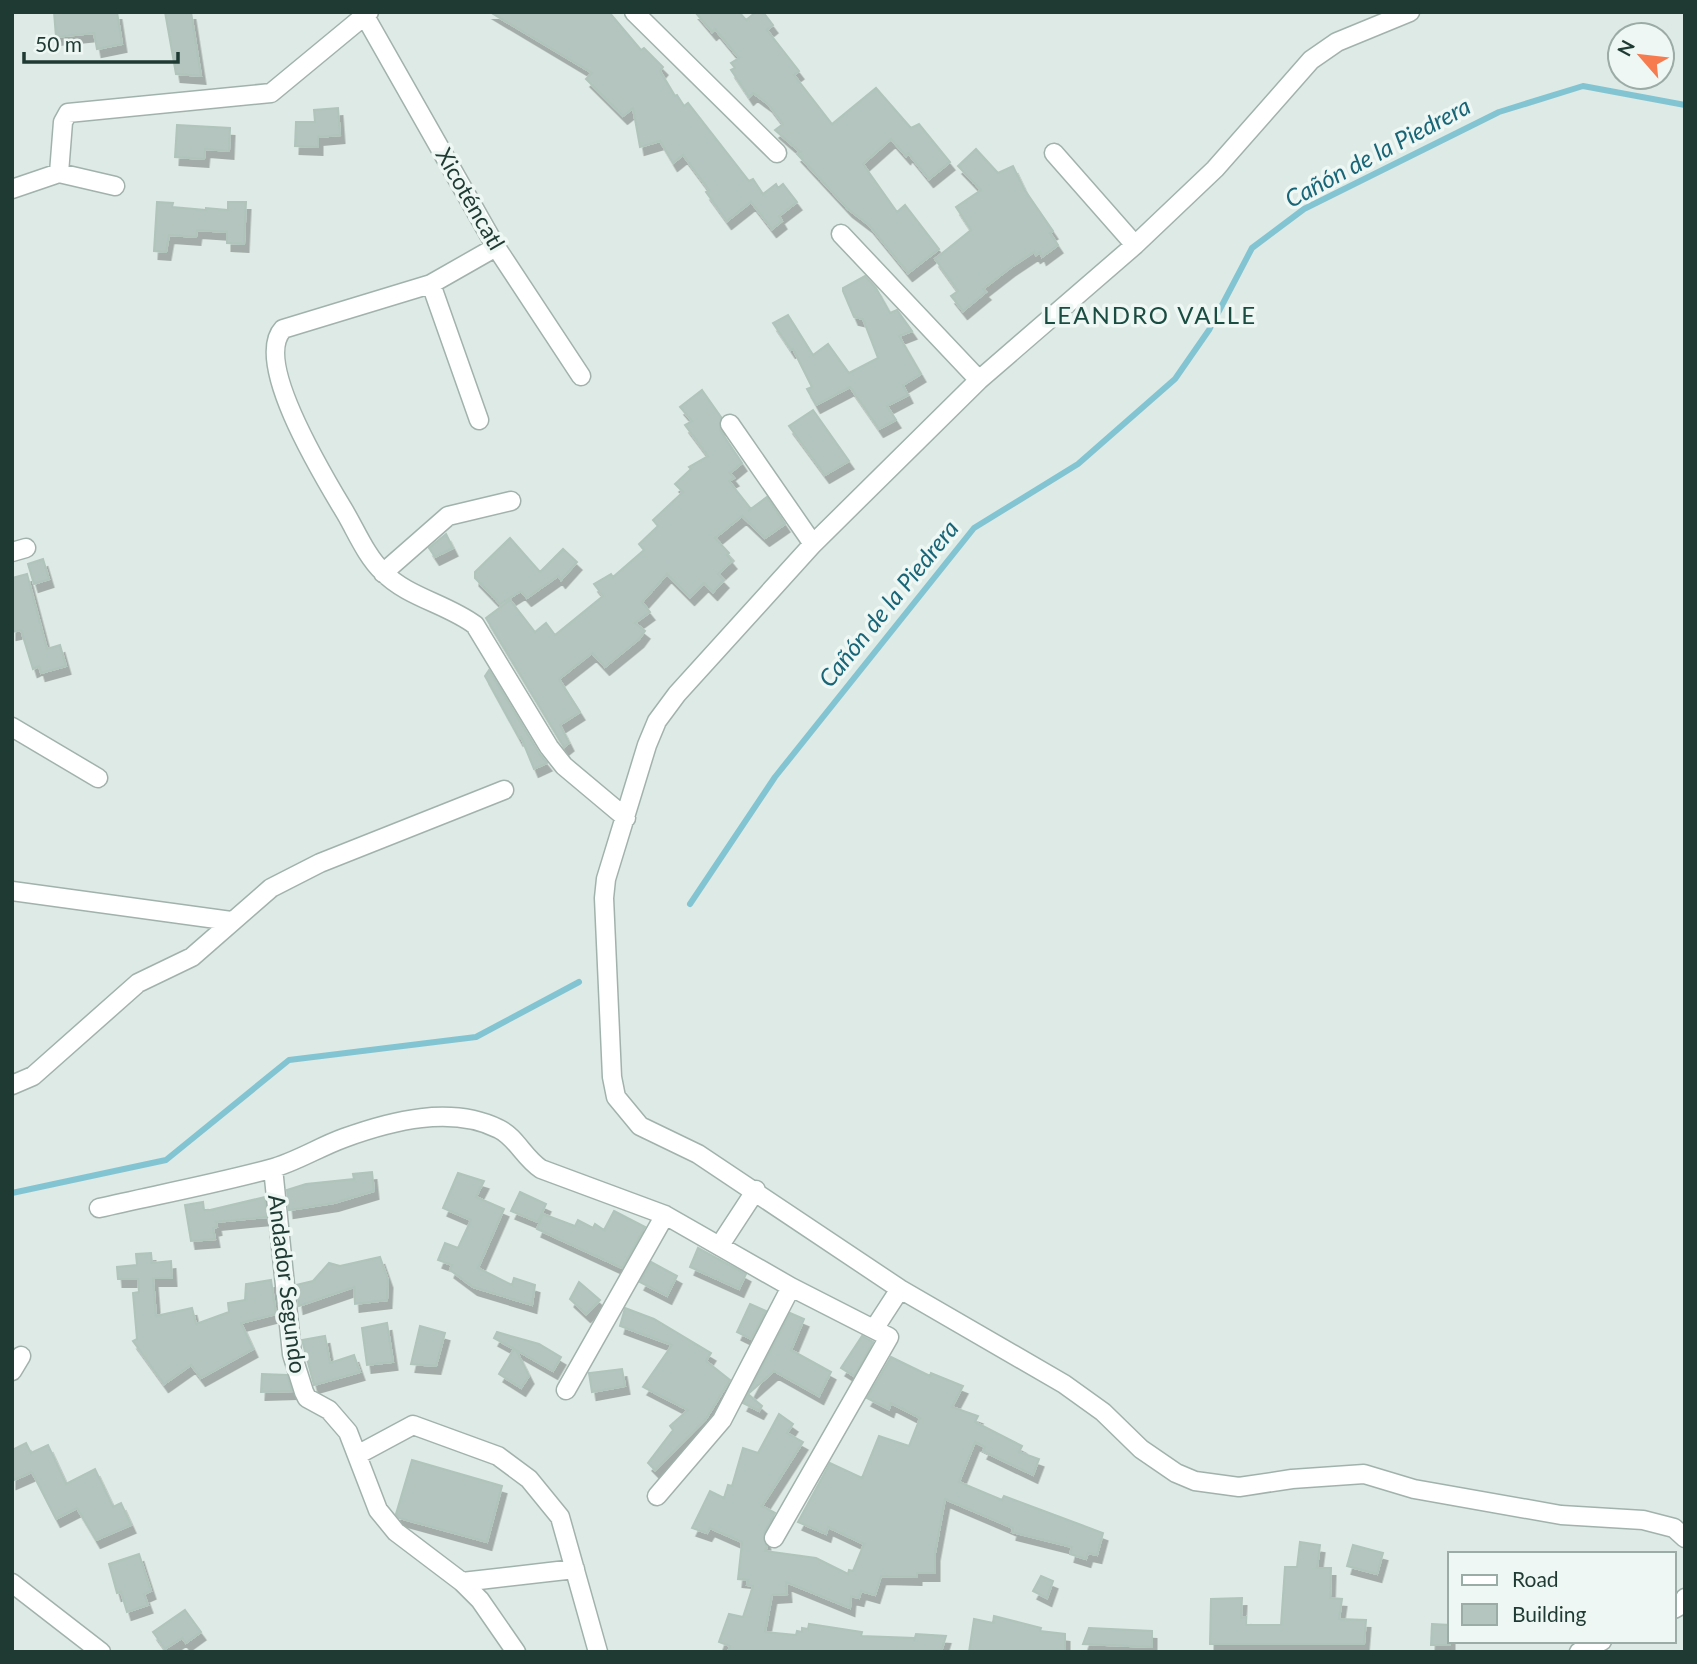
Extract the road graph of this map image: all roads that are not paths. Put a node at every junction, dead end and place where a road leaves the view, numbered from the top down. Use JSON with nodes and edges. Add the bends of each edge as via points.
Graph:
{"nodes":[{"id":1,"x":635,"y":12,"type":"edge"},
{"id":2,"x":1410,"y":12,"type":"edge"},
{"id":3,"x":367,"y":15,"type":"edge"},
{"id":4,"x":778,"y":153,"type":"dead end"},
{"id":5,"x":1054,"y":153,"type":"dead end"},
{"id":6,"x":59,"y":173,"type":"junction"},
{"id":7,"x":115,"y":187,"type":"dead end"},
{"id":8,"x":12,"y":189,"type":"edge"},
{"id":9,"x":841,"y":234,"type":"dead end"},
{"id":10,"x":1135,"y":245,"type":"junction"},
{"id":11,"x":496,"y":247,"type":"junction"},
{"id":12,"x":431,"y":284,"type":"junction"},
{"id":13,"x":581,"y":376,"type":"dead end"},
{"id":14,"x":979,"y":380,"type":"junction"},
{"id":15,"x":480,"y":420,"type":"dead end"},
{"id":16,"x":730,"y":424,"type":"dead end"},
{"id":17,"x":510,"y":501,"type":"dead end"},
{"id":18,"x":813,"y":544,"type":"junction"},
{"id":19,"x":383,"y":573,"type":"junction"},
{"id":20,"x":12,"y":727,"type":"edge"},
{"id":21,"x":98,"y":778,"type":"dead end"},
{"id":22,"x":504,"y":790,"type":"dead end"},
{"id":23,"x":626,"y":818,"type":"junction"},
{"id":24,"x":12,"y":891,"type":"edge"},
{"id":25,"x":231,"y":922,"type":"junction"},
{"id":26,"x":12,"y":1085,"type":"edge"},
{"id":27,"x":273,"y":1168,"type":"junction"},
{"id":28,"x":756,"y":1191,"type":"junction"},
{"id":29,"x":99,"y":1208,"type":"dead end"},
{"id":30,"x":664,"y":1215,"type":"junction"},
{"id":31,"x":720,"y":1245,"type":"junction"},
{"id":32,"x":791,"y":1287,"type":"junction"},
{"id":33,"x":900,"y":1289,"type":"junction"},
{"id":34,"x":874,"y":1329,"type":"junction"},
{"id":35,"x":566,"y":1390,"type":"dead end"},
{"id":36,"x":359,"y":1454,"type":"junction"},
{"id":37,"x":657,"y":1496,"type":"dead end"},
{"id":38,"x":774,"y":1538,"type":"dead end"},
{"id":39,"x":1685,"y":1538,"type":"edge"},
{"id":40,"x":575,"y":1569,"type":"junction"},
{"id":41,"x":462,"y":1582,"type":"junction"},
{"id":42,"x":12,"y":1583,"type":"edge"},
{"id":43,"x":1598,"y":1643,"type":"edge"},
{"id":44,"x":101,"y":1652,"type":"edge"},
{"id":45,"x":516,"y":1652,"type":"edge"},
{"id":46,"x":598,"y":1652,"type":"edge"},
{"id":47,"x":1579,"y":1652,"type":"edge"}],
"edges":[{"from":1,"to":4,"type":"street"},
{"from":2,"to":10,"type":"street","via":[[1337,41],[1311,61],[1215,169]]},
{"from":3,"to":6,"type":"street","via":[[271,93],[68,113],[63,122]]},
{"from":3,"to":11,"type":"street","name":"Xicoténcatl"},
{"from":5,"to":10,"type":"street"},
{"from":6,"to":7,"type":"street"},
{"from":6,"to":8,"type":"street"},
{"from":9,"to":14,"type":"street"},
{"from":10,"to":14,"type":"street"},
{"from":11,"to":12,"type":"street"},
{"from":11,"to":13,"type":"street","name":"Xicoténcatl"},
{"from":12,"to":15,"type":"street"},
{"from":12,"to":19,"type":"street","via":[[282,329],[276,343],[282,382],[303,443]]},
{"from":14,"to":18,"type":"street"},
{"from":16,"to":18,"type":"street"},
{"from":17,"to":19,"type":"street","via":[[448,516]]},
{"from":18,"to":23,"type":"street","via":[[657,722]]},
{"from":19,"to":23,"type":"street","via":[[475,625],[549,747]]},
{"from":20,"to":21,"type":"street"},
{"from":22,"to":25,"type":"street","via":[[320,863],[271,888]]},
{"from":23,"to":28,"type":"street","via":[[604,898],[616,1097],[640,1126],[698,1154]]},
{"from":24,"to":25,"type":"street"},
{"from":25,"to":26,"type":"street","via":[[192,957],[138,983],[33,1076]]},
{"from":27,"to":29,"type":"street"},
{"from":27,"to":30,"type":"street","via":[[345,1138],[409,1120],[456,1118],[499,1128],[541,1169]]},
{"from":27,"to":36,"type":"street","name":"Andador Segundo","via":[[292,1354],[307,1398],[329,1410]]},
{"from":28,"to":31,"type":"street"},
{"from":28,"to":33,"type":"street"},
{"from":30,"to":31,"type":"street"},
{"from":30,"to":35,"type":"street"},
{"from":31,"to":32,"type":"street"},
{"from":32,"to":34,"type":"street"},
{"from":32,"to":37,"type":"street","via":[[722,1420]]},
{"from":33,"to":34,"type":"street"},
{"from":33,"to":39,"type":"street","via":[[1064,1384],[1104,1412],[1158,1462],[1195,1481],[1239,1487],[1364,1474],[1414,1489],[1561,1515],[1643,1520],[1674,1528]]},
{"from":34,"to":38,"type":"street","via":[[889,1337]]},
{"from":36,"to":40,"type":"street","via":[[413,1424],[498,1456],[529,1479],[560,1517]]},
{"from":36,"to":41,"type":"street","via":[[378,1510],[396,1532]]},
{"from":40,"to":41,"type":"street"},
{"from":40,"to":46,"type":"street"},
{"from":41,"to":45,"type":"street"},
{"from":42,"to":44,"type":"street"},
{"from":43,"to":47,"type":"street"}]}
